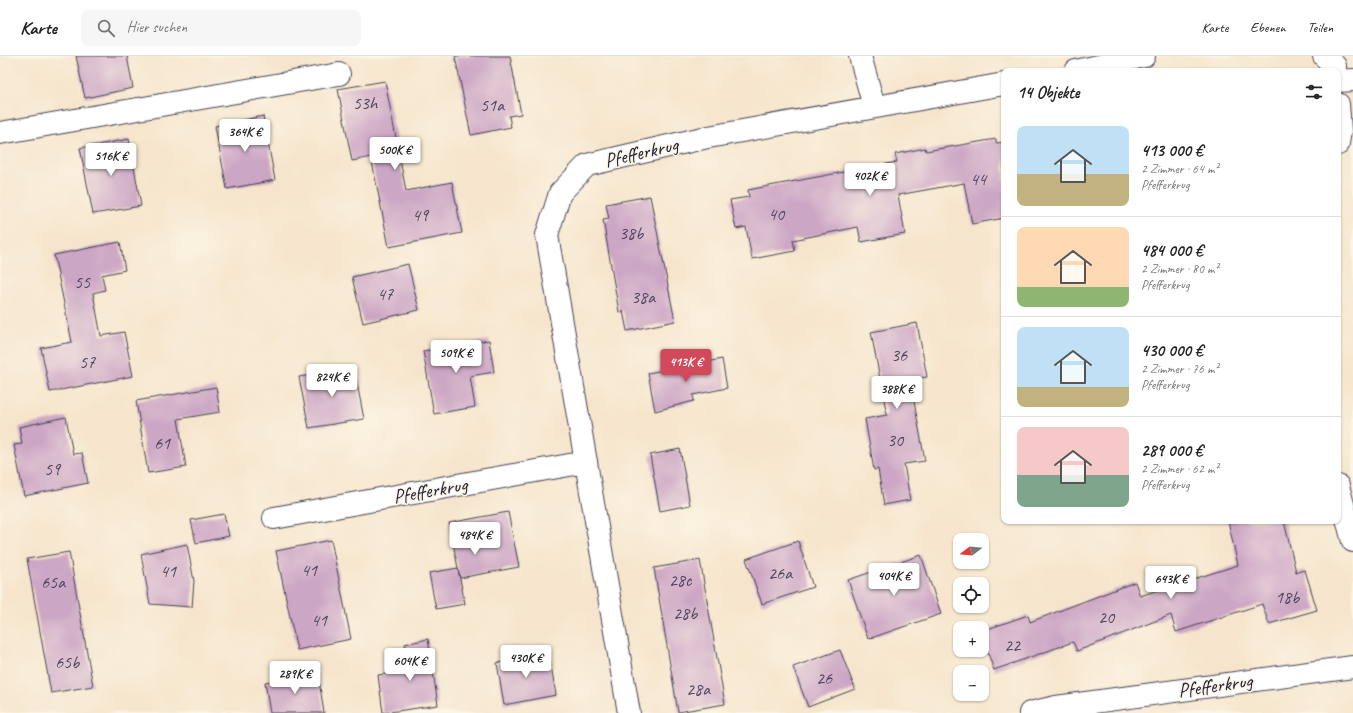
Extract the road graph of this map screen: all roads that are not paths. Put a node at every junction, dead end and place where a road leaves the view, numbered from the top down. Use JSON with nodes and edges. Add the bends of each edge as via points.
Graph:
{"nodes":[{"id":1,"x":860,"y":56,"type":"edge"},
{"id":2,"x":1144,"y":56,"type":"edge"},
{"id":3,"x":1324,"y":56,"type":"edge"},
{"id":4,"x":1090,"y":68,"type":"edge"},
{"id":5,"x":1334,"y":68,"type":"edge"},
{"id":6,"x":339,"y":74,"type":"dead end"},
{"id":7,"x":1353,"y":80,"type":"edge"},
{"id":8,"x":1341,"y":81,"type":"edge"},
{"id":9,"x":1001,"y":85,"type":"edge"},
{"id":10,"x":874,"y":106,"type":"junction"},
{"id":11,"x":0,"y":133,"type":"edge"},
{"id":12,"x":586,"y":462,"type":"junction"},
{"id":13,"x":1341,"y":497,"type":"edge"},
{"id":14,"x":274,"y":518,"type":"dead end"},
{"id":15,"x":1353,"y":541,"type":"edge"},
{"id":16,"x":1353,"y":667,"type":"edge"},
{"id":17,"x":629,"y":713,"type":"edge"},
{"id":18,"x":1030,"y":713,"type":"edge"}],
"edges":[{"from":1,"to":10,"type":"street"},
{"from":2,"to":4,"type":"street"},
{"from":3,"to":5,"type":"street"},
{"from":6,"to":11,"type":"street"},
{"from":7,"to":8,"type":"street"},
{"from":9,"to":10,"type":"street","name":"Pfefferkrug"},
{"from":10,"to":12,"type":"street","name":"Pfefferkrug","via":[[703,138],[587,165],[560,193],[547,235]]},
{"from":12,"to":14,"type":"street","name":"Pfefferkrug"},
{"from":12,"to":17,"type":"street","name":"Pfefferkrug"},
{"from":13,"to":15,"type":"street"},
{"from":16,"to":18,"type":"street","name":"Pfefferkrug","via":[[1056,707]]}]}
